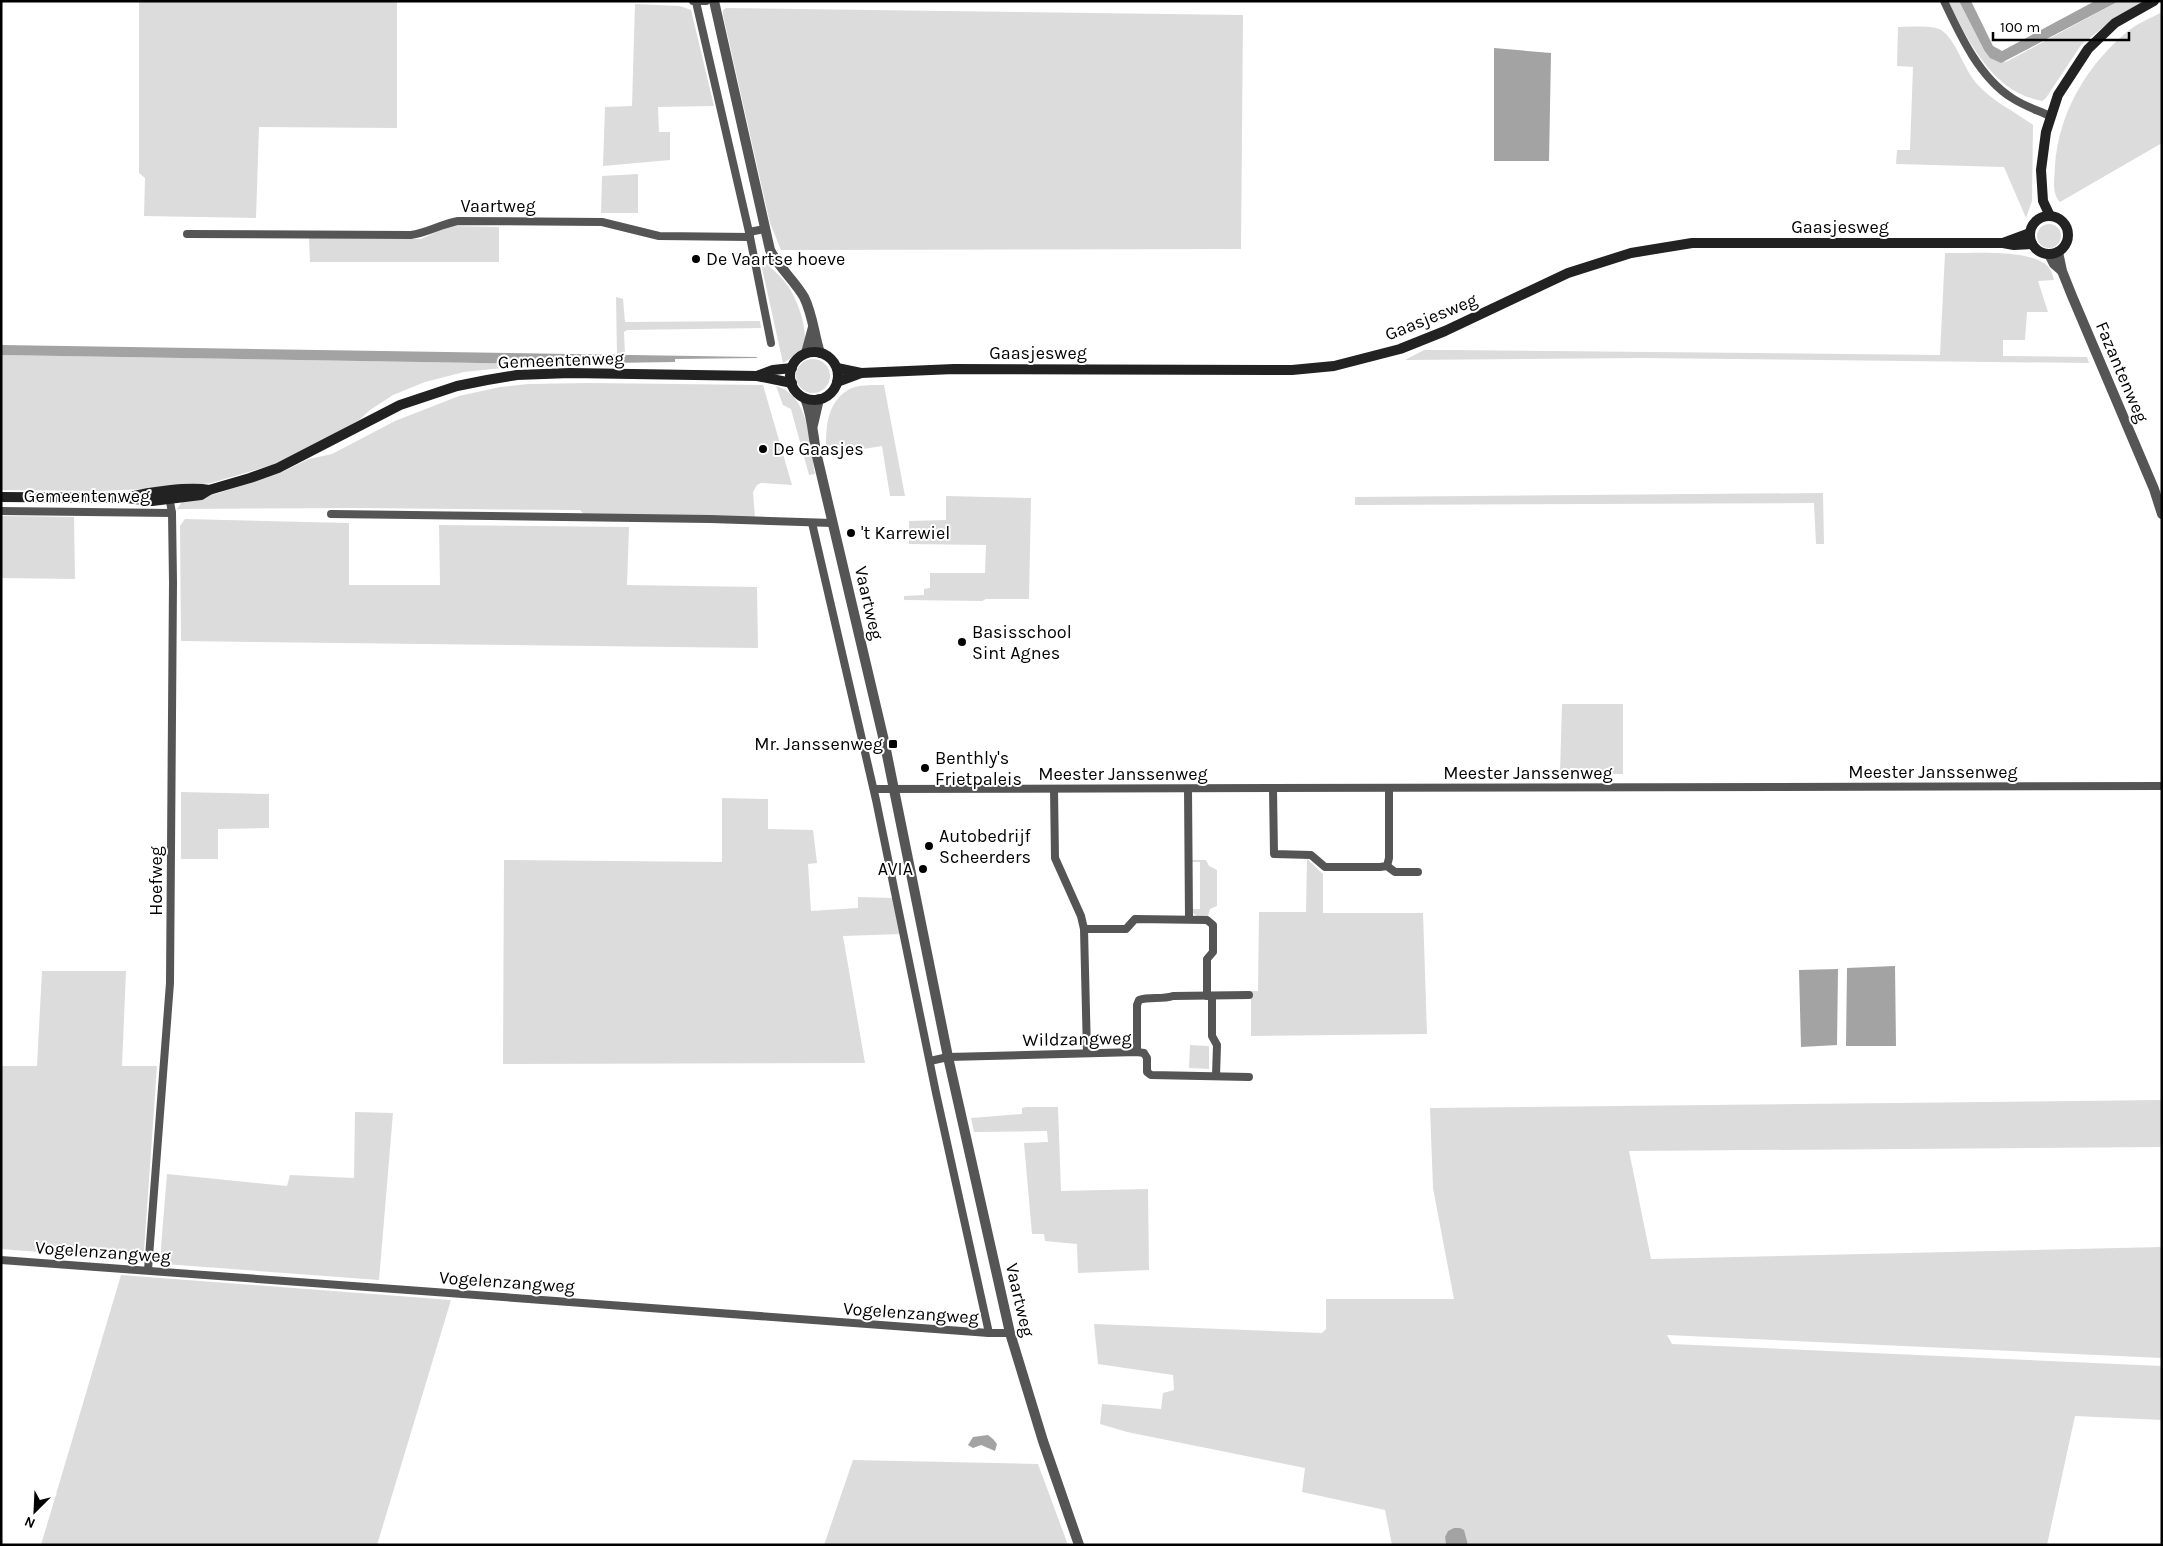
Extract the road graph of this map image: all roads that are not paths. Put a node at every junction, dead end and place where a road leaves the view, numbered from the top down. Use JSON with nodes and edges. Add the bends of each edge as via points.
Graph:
{"nodes":[{"id":1,"x":706,"y":1,"type":"edge"},
{"id":2,"x":714,"y":1,"type":"edge"},
{"id":3,"x":1944,"y":1,"type":"edge"},
{"id":4,"x":2154,"y":1,"type":"edge"},
{"id":5,"x":695,"y":2,"type":"edge"},
{"id":6,"x":2050,"y":116,"type":"junction"},
{"id":7,"x":2045,"y":218,"type":"junction"},
{"id":8,"x":765,"y":229,"type":"junction"},
{"id":9,"x":187,"y":234,"type":"dead end"},
{"id":10,"x":749,"y":235,"type":"junction"},
{"id":11,"x":2031,"y":238,"type":"junction"},
{"id":12,"x":2054,"y":253,"type":"junction"},
{"id":13,"x":813,"y":327,"type":"junction"},
{"id":14,"x":771,"y":343,"type":"dead end"},
{"id":15,"x":820,"y":353,"type":"junction"},
{"id":16,"x":806,"y":354,"type":"junction"},
{"id":17,"x":792,"y":368,"type":"junction"},
{"id":18,"x":837,"y":368,"type":"junction"},
{"id":19,"x":861,"y":373,"type":"junction"},
{"id":20,"x":757,"y":376,"type":"junction"},
{"id":21,"x":837,"y":382,"type":"junction"},
{"id":22,"x":792,"y":383,"type":"junction"},
{"id":23,"x":805,"y":398,"type":"junction"},
{"id":24,"x":820,"y":399,"type":"junction"},
{"id":25,"x":813,"y":425,"type":"junction"},
{"id":26,"x":169,"y":496,"type":"junction"},
{"id":27,"x":1,"y":497,"type":"edge"},
{"id":28,"x":1,"y":511,"type":"edge"},
{"id":29,"x":172,"y":513,"type":"junction"},
{"id":30,"x":331,"y":514,"type":"dead end"},
{"id":31,"x":2162,"y":514,"type":"edge"},
{"id":32,"x":812,"y":523,"type":"junction"},
{"id":33,"x":832,"y":523,"type":"junction"},
{"id":34,"x":2162,"y":786,"type":"edge"},
{"id":35,"x":894,"y":788,"type":"junction"},
{"id":36,"x":1054,"y":789,"type":"junction"},
{"id":37,"x":1188,"y":789,"type":"junction"},
{"id":38,"x":1273,"y":789,"type":"junction"},
{"id":39,"x":1389,"y":789,"type":"junction"},
{"id":40,"x":874,"y":790,"type":"junction"},
{"id":41,"x":1388,"y":866,"type":"junction"},
{"id":42,"x":1418,"y":872,"type":"dead end"},
{"id":43,"x":1189,"y":919,"type":"junction"},
{"id":44,"x":1084,"y":929,"type":"junction"},
{"id":45,"x":1249,"y":995,"type":"dead end"},
{"id":46,"x":1209,"y":996,"type":"junction"},
{"id":47,"x":1136,"y":1052,"type":"junction"},
{"id":48,"x":1088,"y":1053,"type":"junction"},
{"id":49,"x":948,"y":1058,"type":"junction"},
{"id":50,"x":930,"y":1061,"type":"junction"},
{"id":51,"x":1216,"y":1076,"type":"junction"},
{"id":52,"x":1249,"y":1077,"type":"dead end"},
{"id":53,"x":1,"y":1260,"type":"edge"},
{"id":54,"x":148,"y":1270,"type":"junction"},
{"id":55,"x":989,"y":1333,"type":"junction"},
{"id":56,"x":1010,"y":1333,"type":"junction"},
{"id":57,"x":1079,"y":1545,"type":"edge"}],
"edges":[{"from":1,"to":5,"type":"street"},
{"from":2,"to":8,"type":"street"},
{"from":3,"to":6,"type":"street","via":[[1977,64],[1987,76],[2011,98]]},
{"from":4,"to":6,"type":"main road","via":[[2115,23],[2088,49],[2058,95]]},
{"from":5,"to":10,"type":"street"},
{"from":6,"to":7,"type":"main road","via":[[2041,170]]},
{"from":7,"to":11,"type":"main road","via":[[2033,225]]},
{"from":7,"to":12,"type":"main road","via":[[2063,223],[2067,230],[2065,244]]},
{"from":8,"to":10,"type":"street","name":"Vaartweg"},
{"from":8,"to":13,"type":"street","via":[[777,264],[803,295]]},
{"from":9,"to":10,"type":"street","name":"Vaartweg","via":[[411,235],[458,222],[602,222],[659,236]]},
{"from":10,"to":14,"type":"street"},
{"from":11,"to":12,"type":"main road","via":[[2038,251]]},
{"from":11,"to":19,"type":"main road","name":"Gaasjesweg","via":[[2003,243],[1692,243],[1630,253],[1568,273],[1445,332],[1400,349],[1334,366],[1292,370]]},
{"from":12,"to":31,"type":"street","name":"Fazantenweg","via":[[2054,264],[2062,271]]},
{"from":13,"to":15,"type":"street"},
{"from":13,"to":16,"type":"street"},
{"from":15,"to":16,"type":"main road"},
{"from":15,"to":18,"type":"main road","via":[[830,358]]},
{"from":16,"to":17,"type":"main road"},
{"from":17,"to":20,"type":"main road","name":"Gemeentenweg"},
{"from":17,"to":22,"type":"main road"},
{"from":18,"to":19,"type":"main road","name":"Gaasjesweg"},
{"from":18,"to":21,"type":"main road"},
{"from":19,"to":21,"type":"main road","name":"Gaasjesweg"},
{"from":20,"to":22,"type":"main road","name":"Gemeentenweg"},
{"from":20,"to":26,"type":"main road","name":"Gemeentenweg","via":[[543,374],[479,381],[400,405],[278,468],[209,490],[198,488]]},
{"from":21,"to":24,"type":"main road","via":[[831,393]]},
{"from":22,"to":23,"type":"main road"},
{"from":23,"to":24,"type":"main road"},
{"from":23,"to":25,"type":"street","name":"Vaartweg"},
{"from":24,"to":25,"type":"street","name":"Vaartweg"},
{"from":25,"to":33,"type":"street","name":"Vaartweg"},
{"from":26,"to":27,"type":"main road","name":"Gemeentenweg"},
{"from":26,"to":29,"type":"street","name":"Hoefweg"},
{"from":28,"to":29,"type":"street","name":"Gemeentenweg"},
{"from":29,"to":54,"type":"street","name":"Hoefweg","via":[[170,983]]},
{"from":30,"to":32,"type":"street"},
{"from":32,"to":33,"type":"street"},
{"from":32,"to":40,"type":"street"},
{"from":33,"to":35,"type":"street","name":"Vaartweg"},
{"from":34,"to":39,"type":"street","name":"Meester Janssenweg"},
{"from":35,"to":36,"type":"street","name":"Meester Janssenweg"},
{"from":35,"to":40,"type":"street"},
{"from":35,"to":49,"type":"street","name":"Vaartweg"},
{"from":36,"to":37,"type":"street","name":"Meester Janssenweg"},
{"from":36,"to":44,"type":"street","via":[[1055,858]]},
{"from":37,"to":38,"type":"street","name":"Meester Janssenweg"},
{"from":37,"to":43,"type":"street"},
{"from":38,"to":39,"type":"street","name":"Meester Janssenweg"},
{"from":38,"to":41,"type":"street","via":[[1274,854],[1311,855],[1324,867]]},
{"from":39,"to":41,"type":"street"},
{"from":40,"to":50,"type":"street"},
{"from":41,"to":42,"type":"street","via":[[1395,872]]},
{"from":43,"to":44,"type":"street","via":[[1135,920],[1126,929]]},
{"from":43,"to":46,"type":"street","via":[[1203,919],[1214,929],[1213,952],[1207,959]]},
{"from":44,"to":48,"type":"street"},
{"from":45,"to":46,"type":"street"},
{"from":46,"to":47,"type":"street","via":[[1139,1000]]},
{"from":46,"to":51,"type":"street","via":[[1212,1036],[1217,1045]]},
{"from":47,"to":48,"type":"street","name":"Wildzangweg"},
{"from":47,"to":51,"type":"street","name":"Wildzangweg","via":[[1144,1053],[1147,1072],[1151,1075]]},
{"from":48,"to":49,"type":"street","name":"Wildzangweg"},
{"from":49,"to":50,"type":"street"},
{"from":49,"to":56,"type":"street","name":"Vaartweg"},
{"from":50,"to":55,"type":"street"},
{"from":51,"to":52,"type":"street","name":"Wildzangweg"},
{"from":53,"to":54,"type":"street","name":"Vogelenzangweg"},
{"from":54,"to":55,"type":"street","name":"Vogelenzangweg"},
{"from":55,"to":56,"type":"street","name":"Vogelenzangweg"},
{"from":56,"to":57,"type":"street","name":"Vaartweg","via":[[1038,1428]]}]}
